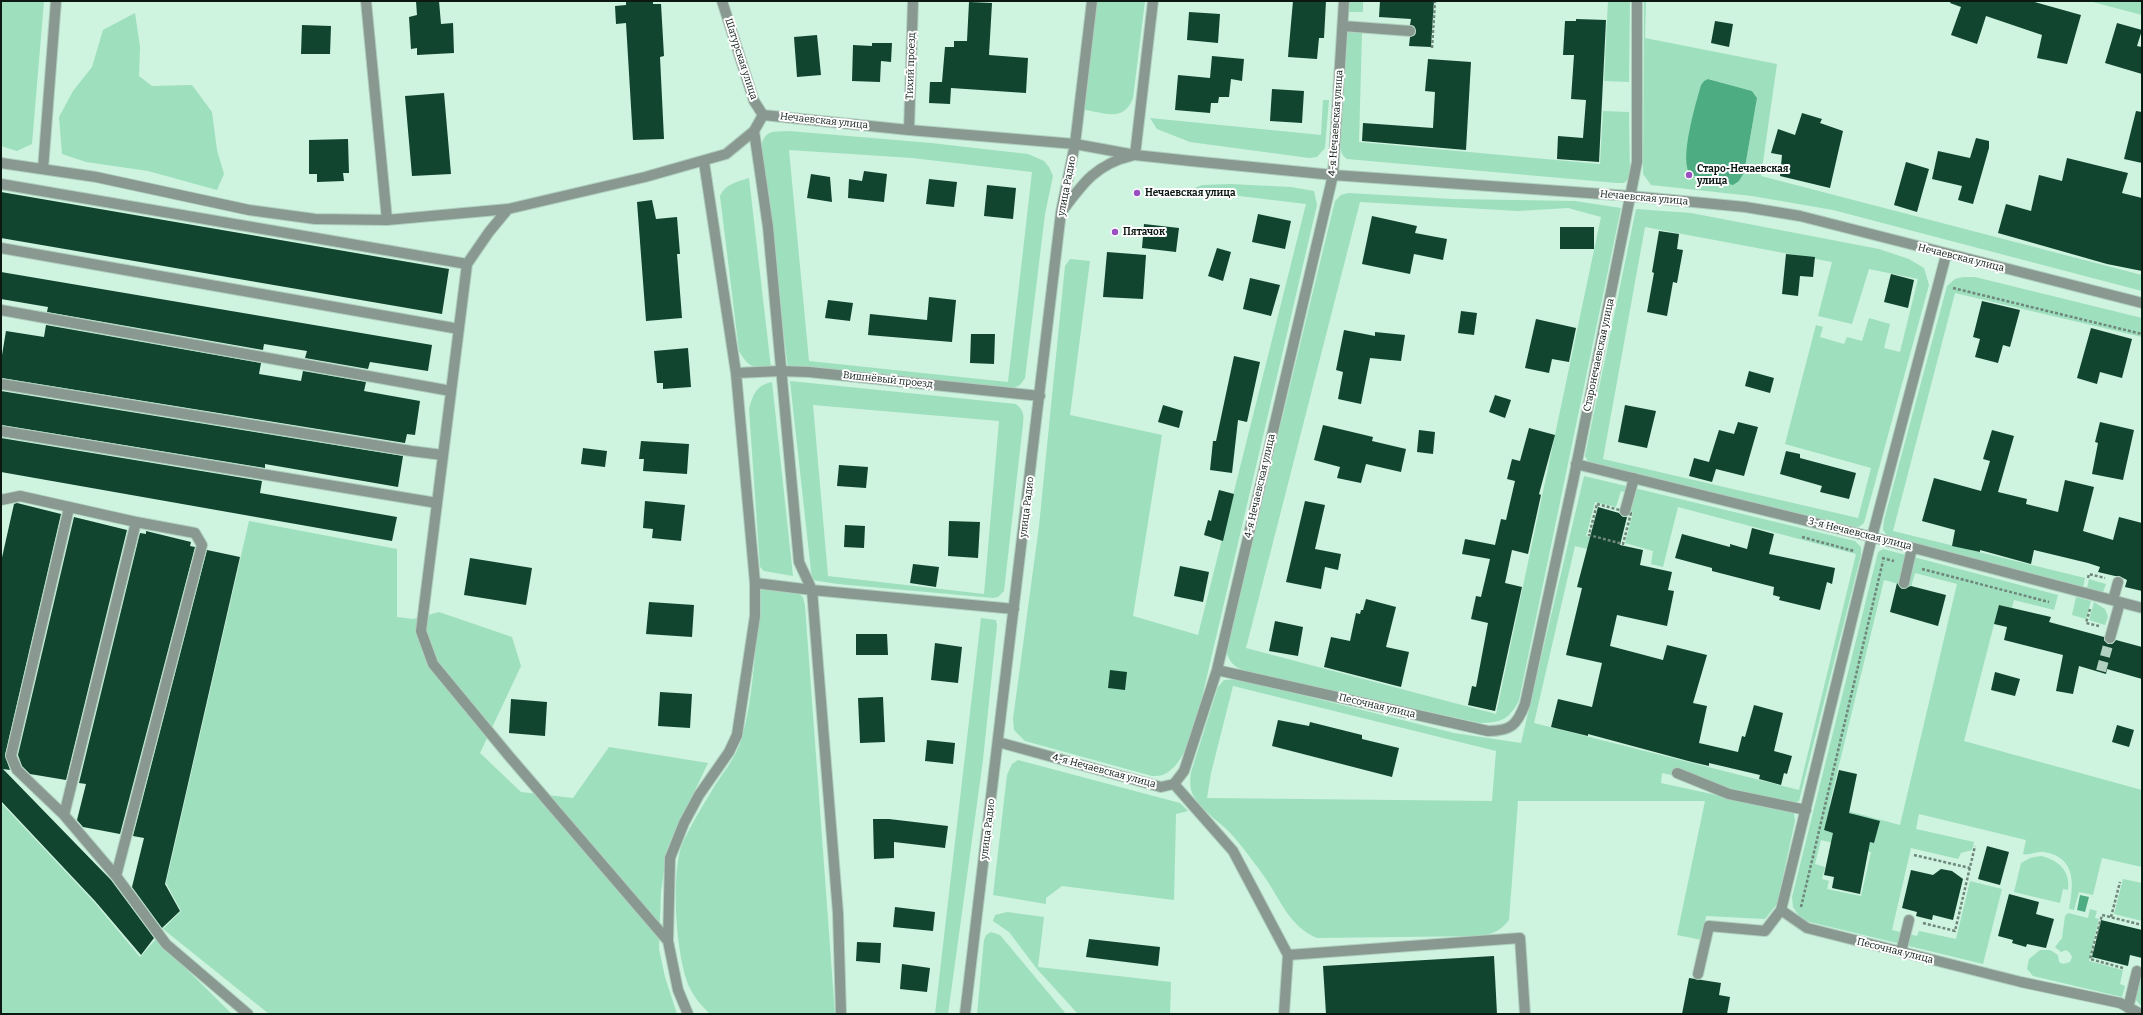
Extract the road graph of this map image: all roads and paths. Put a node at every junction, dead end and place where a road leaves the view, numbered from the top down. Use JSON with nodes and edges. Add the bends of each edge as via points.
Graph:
{"nodes":[{"id":1,"x":56,"y":1,"type":"edge"},
{"id":2,"x":366,"y":1,"type":"edge"},
{"id":3,"x":722,"y":1,"type":"edge"},
{"id":4,"x":913,"y":1,"type":"edge"},
{"id":5,"x":1092,"y":1,"type":"edge"},
{"id":6,"x":1153,"y":1,"type":"edge"},
{"id":7,"x":1344,"y":1,"type":"edge"},
{"id":8,"x":1436,"y":1,"type":"edge"},
{"id":9,"x":1637,"y":1,"type":"edge"},
{"id":10,"x":1343,"y":26,"type":"junction"},
{"id":11,"x":1410,"y":31,"type":"dead end"},
{"id":12,"x":1432,"y":48,"type":"dead end"},
{"id":13,"x":763,"y":115,"type":"junction"},
{"id":14,"x":909,"y":130,"type":"junction"},
{"id":15,"x":754,"y":131,"type":"junction"},
{"id":16,"x":1075,"y":144,"type":"junction"},
{"id":17,"x":1135,"y":155,"type":"junction"},
{"id":18,"x":704,"y":162,"type":"junction"},
{"id":19,"x":1,"y":163,"type":"edge"},
{"id":20,"x":43,"y":169,"type":"junction"},
{"id":21,"x":1333,"y":175,"type":"junction"},
{"id":22,"x":1,"y":184,"type":"edge"},
{"id":23,"x":1631,"y":196,"type":"junction"},
{"id":24,"x":508,"y":209,"type":"junction"},
{"id":25,"x":1061,"y":212,"type":"junction"},
{"id":26,"x":387,"y":220,"type":"junction"},
{"id":27,"x":1,"y":248,"type":"edge"},
{"id":28,"x":1946,"y":255,"type":"junction"},
{"id":29,"x":467,"y":264,"type":"junction"},
{"id":30,"x":1939,"y":284,"type":"junction"},
{"id":31,"x":1955,"y":288,"type":"junction"},
{"id":32,"x":1953,"y":296,"type":"dead end"},
{"id":33,"x":2142,"y":303,"type":"edge"},
{"id":34,"x":1,"y":310,"type":"edge"},
{"id":35,"x":459,"y":329,"type":"junction"},
{"id":36,"x":2142,"y":334,"type":"edge"},
{"id":37,"x":780,"y":371,"type":"junction"},
{"id":38,"x":736,"y":373,"type":"junction"},
{"id":39,"x":1,"y":384,"type":"edge"},
{"id":40,"x":451,"y":390,"type":"junction"},
{"id":41,"x":1040,"y":396,"type":"junction"},
{"id":42,"x":1,"y":431,"type":"edge"},
{"id":43,"x":443,"y":455,"type":"junction"},
{"id":44,"x":1576,"y":464,"type":"junction"},
{"id":45,"x":1634,"y":478,"type":"junction"},
{"id":46,"x":1,"y":500,"type":"edge"},
{"id":47,"x":437,"y":503,"type":"junction"},
{"id":48,"x":1597,"y":504,"type":"dead end"},
{"id":49,"x":69,"y":508,"type":"junction"},
{"id":50,"x":1628,"y":512,"type":"joint"},
{"id":51,"x":136,"y":522,"type":"junction"},
{"id":52,"x":1799,"y":536,"type":"dead end"},
{"id":53,"x":1872,"y":537,"type":"junction"},
{"id":54,"x":1888,"y":541,"type":"junction"},
{"id":55,"x":1912,"y":548,"type":"junction"},
{"id":56,"x":1868,"y":554,"type":"junction"},
{"id":57,"x":1884,"y":559,"type":"junction"},
{"id":58,"x":1908,"y":565,"type":"junction"},
{"id":59,"x":754,"y":582,"type":"junction"},
{"id":60,"x":2118,"y":582,"type":"dead end"},
{"id":61,"x":1904,"y":583,"type":"dead end"},
{"id":62,"x":812,"y":590,"type":"junction"},
{"id":63,"x":2094,"y":595,"type":"junction"},
{"id":64,"x":2116,"y":601,"type":"junction"},
{"id":65,"x":2049,"y":602,"type":"dead end"},
{"id":66,"x":2142,"y":608,"type":"edge"},
{"id":67,"x":1014,"y":609,"type":"junction"},
{"id":68,"x":2111,"y":634,"type":"joint"},
{"id":69,"x":1217,"y":670,"type":"junction"},
{"id":70,"x":1525,"y":704,"type":"joint"},
{"id":71,"x":998,"y":742,"type":"junction"},
{"id":72,"x":1677,"y":773,"type":"dead end"},
{"id":73,"x":1174,"y":784,"type":"junction"},
{"id":74,"x":1806,"y":810,"type":"junction"},
{"id":75,"x":64,"y":816,"type":"junction"},
{"id":76,"x":1975,"y":846,"type":"dead end"},
{"id":77,"x":1914,"y":855,"type":"dead end"},
{"id":78,"x":1970,"y":868,"type":"junction"},
{"id":79,"x":116,"y":876,"type":"junction"},
{"id":80,"x":2120,"y":882,"type":"dead end"},
{"id":81,"x":1780,"y":910,"type":"junction"},
{"id":82,"x":2111,"y":917,"type":"junction"},
{"id":83,"x":1909,"y":920,"type":"joint"},
{"id":84,"x":1798,"y":922,"type":"junction"},
{"id":85,"x":2142,"y":925,"type":"edge"},
{"id":86,"x":668,"y":941,"type":"junction"},
{"id":87,"x":1901,"y":952,"type":"junction"},
{"id":88,"x":1288,"y":955,"type":"junction"},
{"id":89,"x":2137,"y":971,"type":"joint"},
{"id":90,"x":1698,"y":974,"type":"dead end"},
{"id":91,"x":2128,"y":1008,"type":"junction"},
{"id":92,"x":248,"y":1014,"type":"edge"},
{"id":93,"x":688,"y":1014,"type":"edge"},
{"id":94,"x":841,"y":1014,"type":"edge"},
{"id":95,"x":965,"y":1014,"type":"edge"},
{"id":96,"x":1284,"y":1014,"type":"edge"},
{"id":97,"x":1525,"y":1014,"type":"edge"},
{"id":98,"x":2141,"y":1014,"type":"edge"}],
"edges":[{"from":1,"to":20,"type":"street"},
{"from":2,"to":26,"type":"street"},
{"from":3,"to":13,"type":"street","name":"Шатурская улица","via":[[754,101]]},
{"from":4,"to":14,"type":"street","name":"Тихий проезд"},
{"from":5,"to":16,"type":"street","name":"улица Радио"},
{"from":6,"to":17,"type":"street"},
{"from":7,"to":10,"type":"street","name":"4-я Нечаевская улица"},
{"from":8,"to":12,"type":"path"},
{"from":9,"to":23,"type":"street","name":"Старонечаевская улица","via":[[1637,162]]},
{"from":10,"to":11,"type":"street"},
{"from":10,"to":21,"type":"street","name":"4-я Нечаевская улица"},
{"from":13,"to":14,"type":"street","name":"Нечаевская улица"},
{"from":13,"to":15,"type":"street"},
{"from":14,"to":16,"type":"street","name":"Нечаевская улица"},
{"from":15,"to":18,"type":"street","via":[[726,154]]},
{"from":15,"to":37,"type":"street","via":[[768,227]]},
{"from":16,"to":17,"type":"street","name":"Нечаевская улица"},
{"from":16,"to":25,"type":"street","name":"улица Радио"},
{"from":17,"to":21,"type":"street","name":"Нечаевская улица"},
{"from":17,"to":25,"type":"street","via":[[1102,167]]},
{"from":18,"to":24,"type":"street"},
{"from":18,"to":38,"type":"street"},
{"from":19,"to":20,"type":"street"},
{"from":20,"to":26,"type":"street","via":[[96,177],[249,210],[315,219]]},
{"from":21,"to":23,"type":"street","name":"Нечаевская улица"},
{"from":21,"to":69,"type":"street","name":"4-я Нечаевская улица"},
{"from":22,"to":29,"type":"street"},
{"from":23,"to":28,"type":"street","name":"Нечаевская улица","via":[[1800,216]]},
{"from":23,"to":44,"type":"street","name":"Старонечаевская улица"},
{"from":24,"to":26,"type":"street"},
{"from":24,"to":29,"type":"street"},
{"from":25,"to":41,"type":"street","name":"улица Радио"},
{"from":27,"to":35,"type":"street"},
{"from":28,"to":30,"type":"street"},
{"from":28,"to":33,"type":"street","name":"Нечаевская улица"},
{"from":29,"to":35,"type":"street"},
{"from":30,"to":31,"type":"path"},
{"from":30,"to":53,"type":"street"},
{"from":31,"to":32,"type":"path"},
{"from":31,"to":36,"type":"path"},
{"from":34,"to":40,"type":"street"},
{"from":35,"to":40,"type":"street"},
{"from":37,"to":38,"type":"street","name":"Вишнёвый проезд"},
{"from":37,"to":41,"type":"street","name":"Вишнёвый проезд"},
{"from":37,"to":62,"type":"street","via":[[799,562]]},
{"from":38,"to":59,"type":"street"},
{"from":39,"to":43,"type":"street"},
{"from":40,"to":43,"type":"street"},
{"from":41,"to":67,"type":"street","name":"улица Радио"},
{"from":42,"to":47,"type":"street"},
{"from":43,"to":47,"type":"street"},
{"from":44,"to":45,"type":"street","name":"3-я Нечаевская улица"},
{"from":44,"to":70,"type":"street","name":"Старонечаевская улица"},
{"from":45,"to":50,"type":"street"},
{"from":45,"to":53,"type":"street","name":"3-я Нечаевская улица"},
{"from":46,"to":49,"type":"street","via":[[20,496]]},
{"from":47,"to":86,"type":"street","via":[[421,631],[433,664]]},
{"from":48,"to":50,"type":"path","via":[[1589,535],[1623,544]]},
{"from":49,"to":51,"type":"street"},
{"from":49,"to":75,"type":"street","via":[[11,756],[17,770]]},
{"from":51,"to":75,"type":"street"},
{"from":51,"to":79,"type":"street","via":[[195,533],[202,545]]},
{"from":52,"to":56,"type":"path"},
{"from":53,"to":54,"type":"street","name":"3-я Нечаевская улица"},
{"from":53,"to":56,"type":"street"},
{"from":54,"to":55,"type":"street","name":"3-я Нечаевская улица"},
{"from":54,"to":57,"type":"path"},
{"from":55,"to":58,"type":"street"},
{"from":55,"to":63,"type":"street","name":"3-я Нечаевская улица"},
{"from":56,"to":57,"type":"path"},
{"from":56,"to":74,"type":"street"},
{"from":57,"to":58,"type":"path"},
{"from":57,"to":84,"type":"path"},
{"from":58,"to":61,"type":"street"},
{"from":58,"to":65,"type":"path"},
{"from":59,"to":62,"type":"street"},
{"from":59,"to":86,"type":"street","via":[[755,616],[737,735],[729,752],[699,795],[670,858]]},
{"from":60,"to":64,"type":"street"},
{"from":62,"to":67,"type":"street"},
{"from":62,"to":94,"type":"street","via":[[838,913]]},
{"from":63,"to":64,"type":"street","name":"3-я Нечаевская улица"},
{"from":63,"to":68,"type":"path","via":[[2086,623]]},
{"from":64,"to":66,"type":"street","name":"3-я Нечаевская улица"},
{"from":64,"to":68,"type":"street"},
{"from":67,"to":71,"type":"street","name":"улица Радио"},
{"from":69,"to":70,"type":"street","name":"Песочная улица","via":[[1488,731],[1513,726]]},
{"from":69,"to":73,"type":"street","name":"4-я Нечаевская улица","via":[[1184,771]]},
{"from":71,"to":73,"type":"street","name":"4-я Нечаевская улица","via":[[1149,785],[1161,787]]},
{"from":71,"to":95,"type":"street","name":"улица Радио"},
{"from":72,"to":74,"type":"street","via":[[1729,794]]},
{"from":73,"to":88,"type":"street","via":[[1233,851]]},
{"from":74,"to":81,"type":"street"},
{"from":75,"to":79,"type":"street"},
{"from":76,"to":78,"type":"path"},
{"from":77,"to":78,"type":"path"},
{"from":78,"to":83,"type":"path","via":[[1955,931]]},
{"from":79,"to":92,"type":"street","via":[[166,944]]},
{"from":80,"to":82,"type":"path"},
{"from":81,"to":84,"type":"street","name":"Песочная улица"},
{"from":81,"to":90,"type":"street","via":[[1765,931],[1709,926]]},
{"from":82,"to":85,"type":"path"},
{"from":82,"to":89,"type":"path","via":[[2102,915],[2090,959]]},
{"from":83,"to":87,"type":"street"},
{"from":84,"to":87,"type":"street","name":"Песочная улица","via":[[1807,928]]},
{"from":86,"to":93,"type":"street","via":[[678,990]]},
{"from":87,"to":91,"type":"street","name":"Песочная улица","via":[[2021,982],[2120,1003]]},
{"from":88,"to":96,"type":"street"},
{"from":88,"to":97,"type":"street","via":[[1520,938]]},
{"from":89,"to":91,"type":"street"},
{"from":91,"to":98,"type":"street","name":"Песочная улица"}]}
